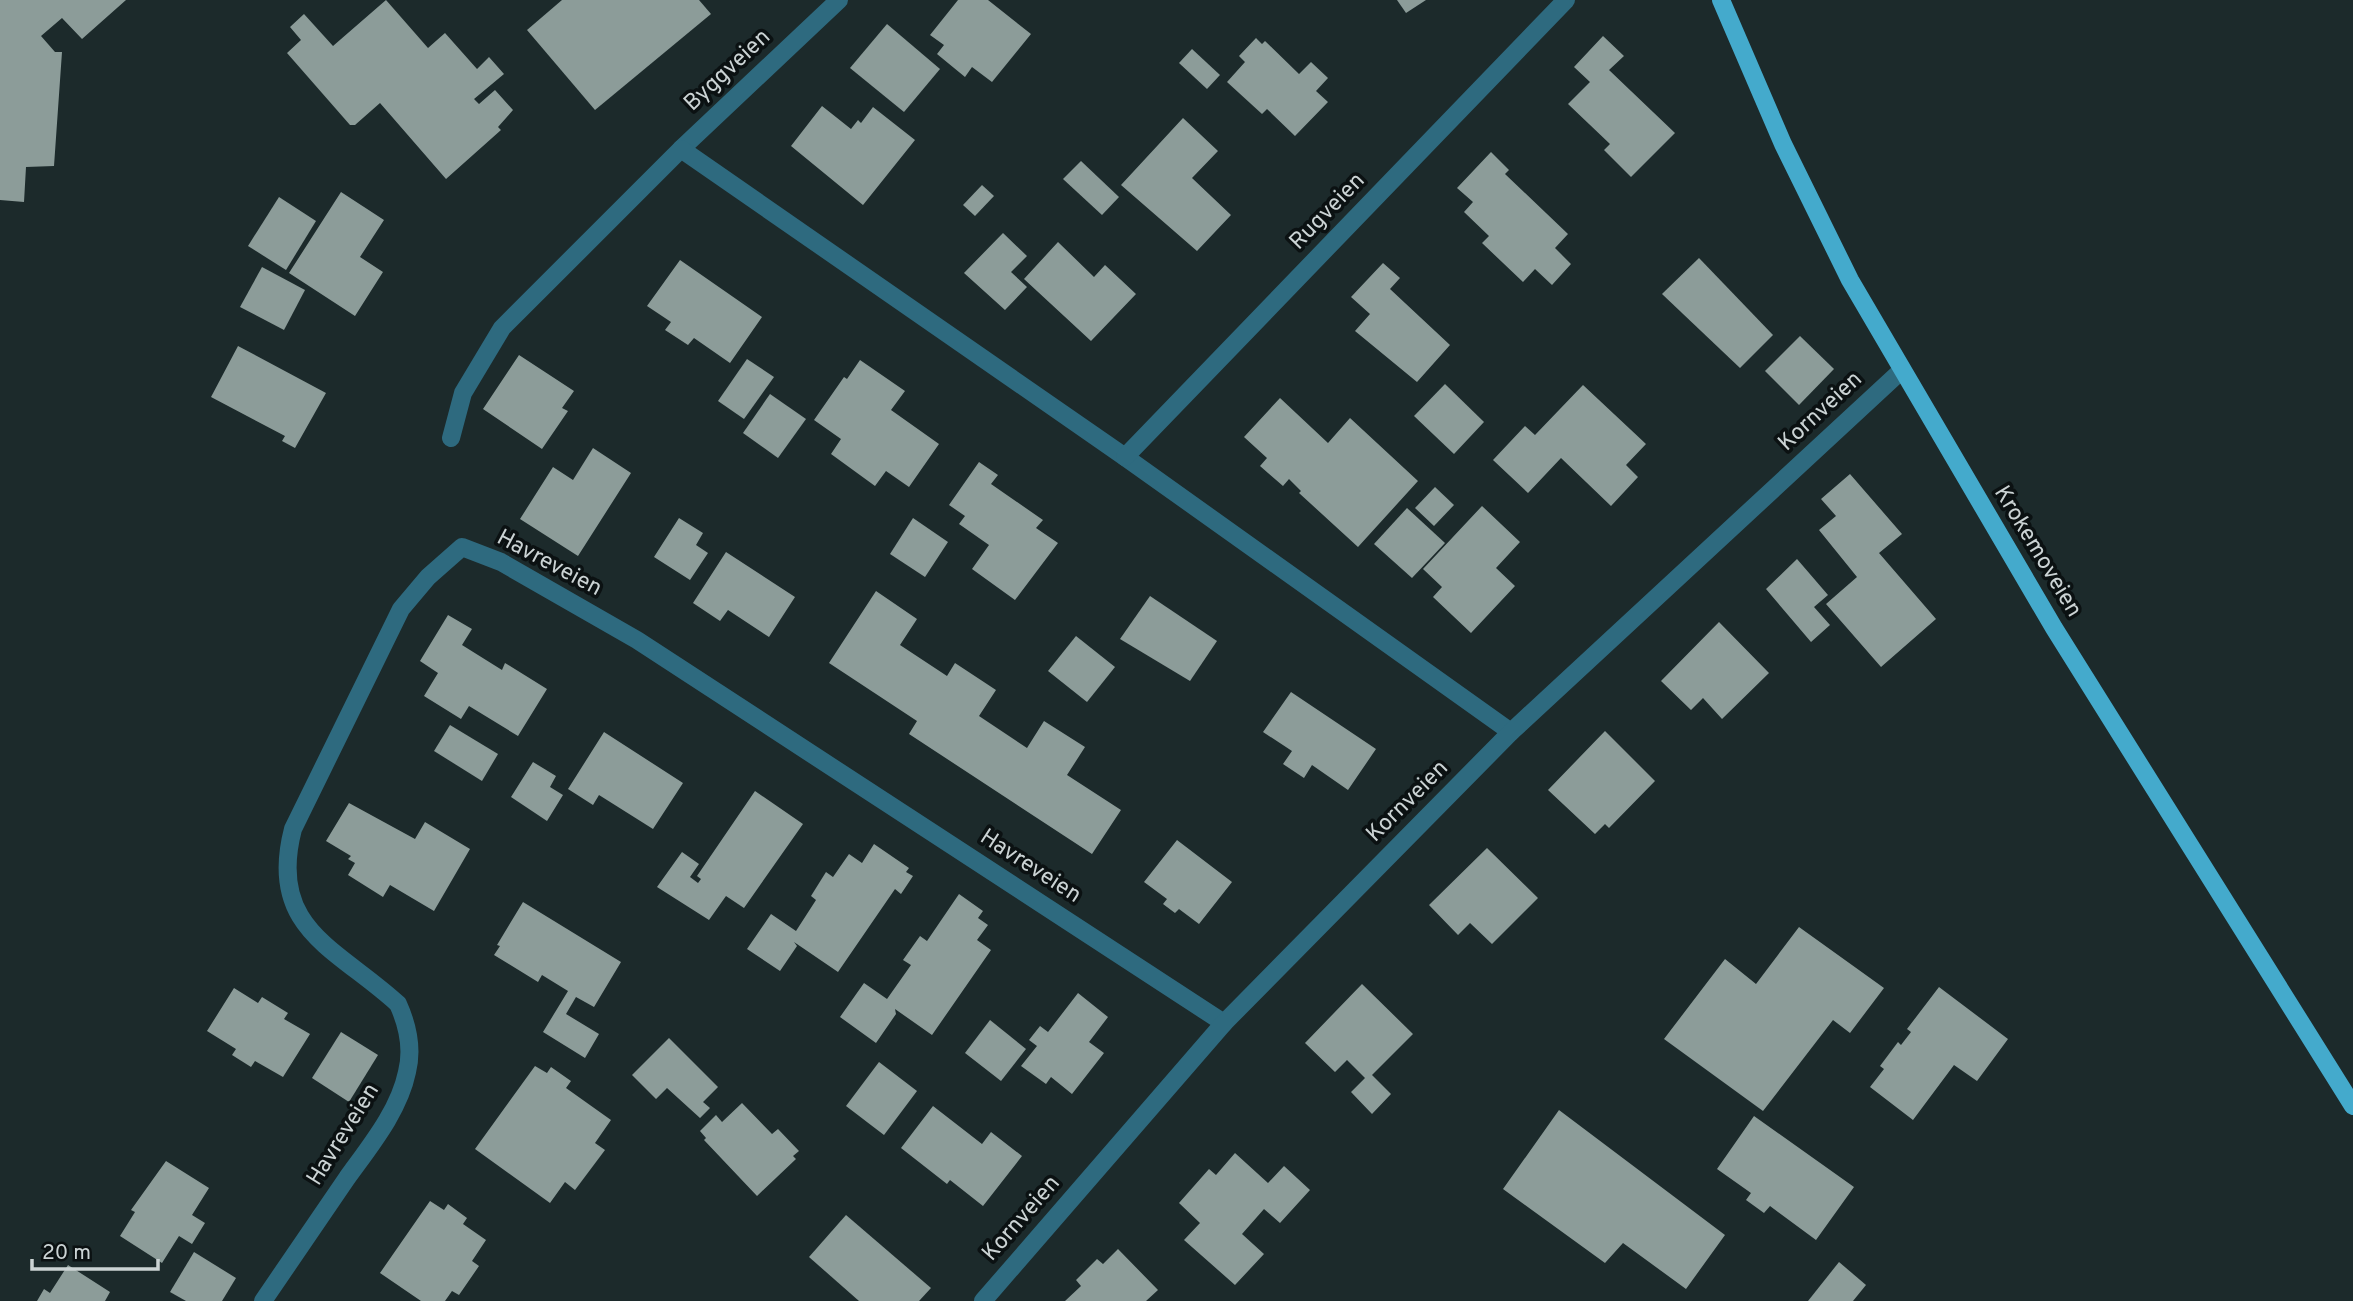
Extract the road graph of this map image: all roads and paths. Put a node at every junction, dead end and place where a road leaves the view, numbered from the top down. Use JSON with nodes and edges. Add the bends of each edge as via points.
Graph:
{"nodes":[{"id":1,"x":839,"y":0,"type":"edge"},
{"id":2,"x":1566,"y":0,"type":"edge"},
{"id":3,"x":1721,"y":0,"type":"edge"},
{"id":4,"x":681,"y":149,"type":"junction"},
{"id":5,"x":1902,"y":370,"type":"junction"},
{"id":6,"x":451,"y":438,"type":"dead end"},
{"id":7,"x":1125,"y":457,"type":"junction"},
{"id":8,"x":1511,"y":732,"type":"junction"},
{"id":9,"x":1224,"y":1023,"type":"junction"},
{"id":10,"x":2353,"y":1106,"type":"edge"},
{"id":11,"x":263,"y":1301,"type":"edge"},
{"id":12,"x":983,"y":1301,"type":"edge"}],
"edges":[{"from":1,"to":4,"type":"street","name":"Byggveien"},
{"from":2,"to":7,"type":"street","name":"Rugveien"},
{"from":3,"to":5,"type":"main road","name":"Krokemoveien","via":[[1825,231]]},
{"from":4,"to":6,"type":"street","name":"Byggveien","via":[[502,328],[463,393]]},
{"from":4,"to":7,"type":"street"},
{"from":5,"to":8,"type":"street","name":"Kornveien"},
{"from":5,"to":10,"type":"main road","name":"Krokemoveien","via":[[2053,628]]},
{"from":7,"to":8,"type":"street"},
{"from":8,"to":9,"type":"street","name":"Kornveien"},
{"from":9,"to":11,"type":"street","name":"Havreveien","via":[[637,640],[501,562],[461,547],[401,609],[293,829],[286,872],[306,928],[398,1004],[410,1050],[398,1098],[380,1130]]},
{"from":9,"to":12,"type":"street","name":"Kornveien"}]}
